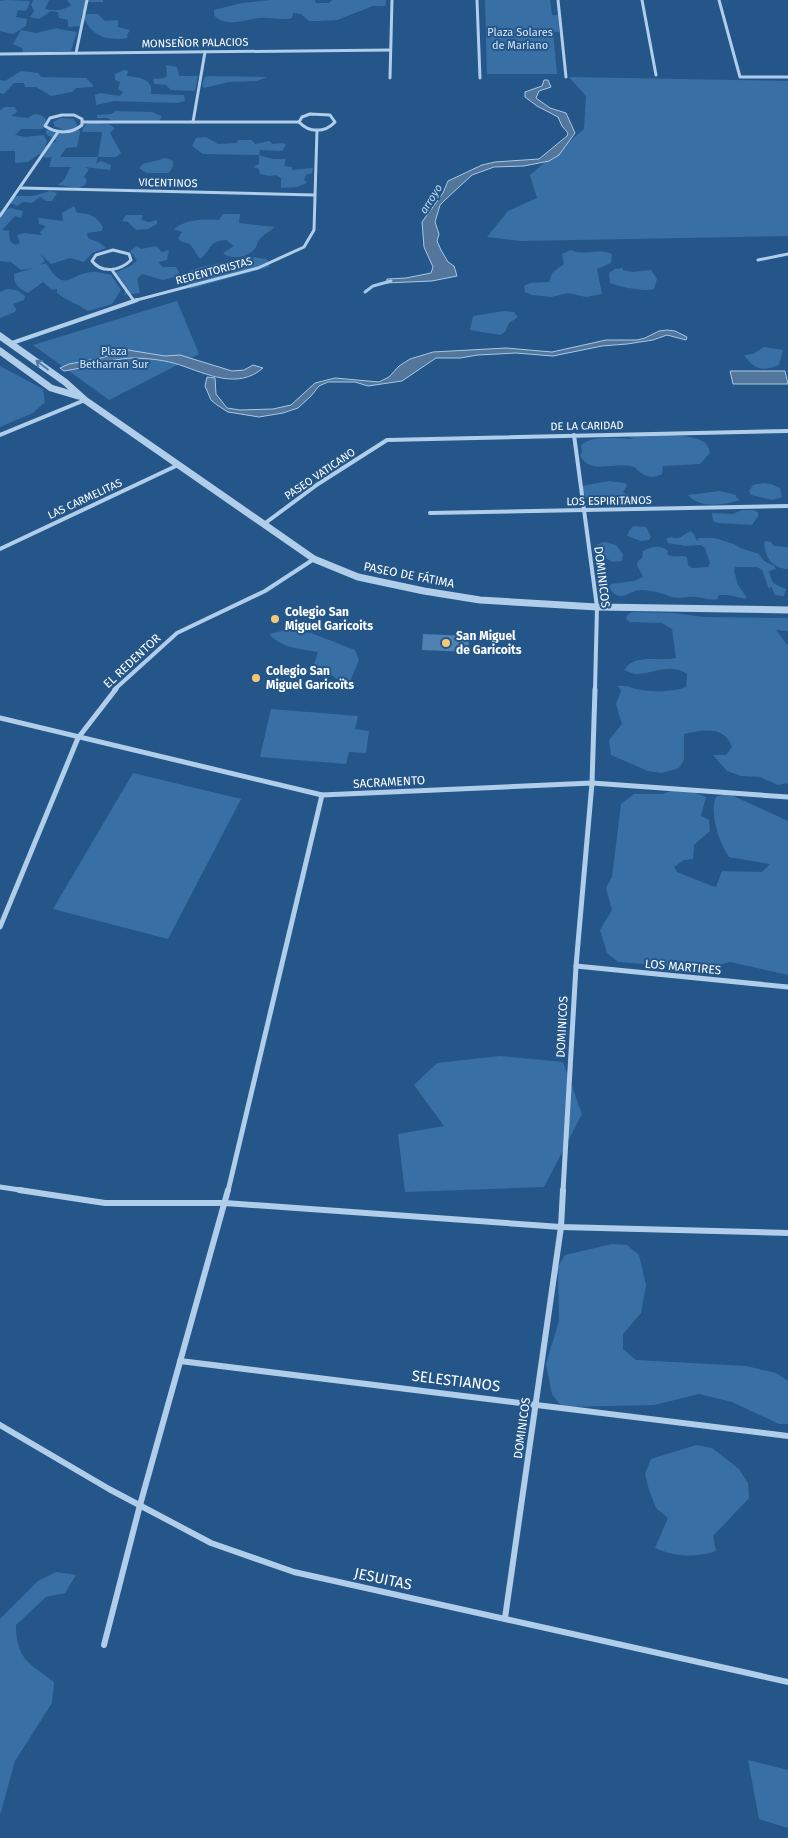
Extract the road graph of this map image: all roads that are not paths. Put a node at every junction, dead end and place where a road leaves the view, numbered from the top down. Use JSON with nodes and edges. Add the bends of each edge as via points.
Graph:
{"nodes":[{"id":1,"x":87,"y":0,"type":"edge"},
{"id":2,"x":392,"y":0,"type":"edge"},
{"id":3,"x":476,"y":0,"type":"edge"},
{"id":4,"x":558,"y":0,"type":"edge"},
{"id":5,"x":642,"y":0,"type":"edge"},
{"id":6,"x":719,"y":0,"type":"edge"},
{"id":7,"x":390,"y":50,"type":"junction"},
{"id":8,"x":205,"y":52,"type":"junction"},
{"id":9,"x":76,"y":53,"type":"junction"},
{"id":10,"x":0,"y":54,"type":"edge"},
{"id":11,"x":656,"y":75,"type":"dead end"},
{"id":12,"x":788,"y":77,"type":"edge"},
{"id":13,"x":390,"y":78,"type":"dead end"},
{"id":14,"x":480,"y":78,"type":"dead end"},
{"id":15,"x":566,"y":78,"type":"dead end"},
{"id":16,"x":83,"y":122,"type":"junction"},
{"id":17,"x":193,"y":122,"type":"junction"},
{"id":18,"x":299,"y":122,"type":"junction"},
{"id":19,"x":317,"y":130,"type":"junction"},
{"id":20,"x":58,"y":132,"type":"junction"},
{"id":21,"x":21,"y":188,"type":"junction"},
{"id":22,"x":314,"y":195,"type":"junction"},
{"id":23,"x":0,"y":216,"type":"edge"},
{"id":24,"x":788,"y":254,"type":"edge"},
{"id":25,"x":758,"y":260,"type":"dead end"},
{"id":26,"x":112,"y":270,"type":"junction"},
{"id":27,"x":134,"y":301,"type":"junction"},
{"id":28,"x":0,"y":336,"type":"edge"},
{"id":29,"x":12,"y":343,"type":"junction"},
{"id":30,"x":0,"y":351,"type":"edge"},
{"id":31,"x":82,"y":398,"type":"junction"},
{"id":32,"x":788,"y":431,"type":"edge"},
{"id":33,"x":0,"y":435,"type":"edge"},
{"id":34,"x":574,"y":435,"type":"junction"},
{"id":35,"x":387,"y":440,"type":"joint"},
{"id":36,"x":178,"y":465,"type":"junction"},
{"id":37,"x":788,"y":506,"type":"edge"},
{"id":38,"x":583,"y":510,"type":"junction"},
{"id":39,"x":430,"y":513,"type":"dead end"},
{"id":40,"x":264,"y":524,"type":"junction"},
{"id":41,"x":0,"y":549,"type":"edge"},
{"id":42,"x":314,"y":559,"type":"junction"},
{"id":43,"x":597,"y":607,"type":"junction"},
{"id":44,"x":788,"y":610,"type":"edge"},
{"id":45,"x":0,"y":718,"type":"edge"},
{"id":46,"x":78,"y":738,"type":"junction"},
{"id":47,"x":592,"y":783,"type":"junction"},
{"id":48,"x":322,"y":795,"type":"junction"},
{"id":49,"x":788,"y":797,"type":"edge"},
{"id":50,"x":0,"y":927,"type":"edge"},
{"id":51,"x":576,"y":966,"type":"junction"},
{"id":52,"x":788,"y":987,"type":"edge"},
{"id":53,"x":0,"y":1187,"type":"edge"},
{"id":54,"x":225,"y":1203,"type":"junction"},
{"id":55,"x":561,"y":1227,"type":"junction"},
{"id":56,"x":788,"y":1233,"type":"edge"},
{"id":57,"x":180,"y":1361,"type":"junction"},
{"id":58,"x":536,"y":1403,"type":"junction"},
{"id":59,"x":0,"y":1425,"type":"edge"},
{"id":60,"x":788,"y":1436,"type":"edge"},
{"id":61,"x":140,"y":1505,"type":"junction"},
{"id":62,"x":505,"y":1618,"type":"junction"},
{"id":63,"x":104,"y":1645,"type":"dead end"},
{"id":64,"x":788,"y":1682,"type":"edge"}],
"edges":[{"from":1,"to":9,"type":"street"},
{"from":2,"to":7,"type":"street"},
{"from":3,"to":14,"type":"street"},
{"from":4,"to":15,"type":"street"},
{"from":5,"to":11,"type":"street"},
{"from":6,"to":12,"type":"street","via":[[740,76]]},
{"from":7,"to":8,"type":"street","name":"MONSEÑOR PALACIOS"},
{"from":7,"to":13,"type":"street"},
{"from":8,"to":9,"type":"street","name":"MONSEÑOR PALACIOS"},
{"from":8,"to":17,"type":"street"},
{"from":9,"to":10,"type":"street","name":"MONSEÑOR PALACIOS"},
{"from":16,"to":17,"type":"street"},
{"from":16,"to":20,"type":"street","via":[[76,130]]},
{"from":16,"to":20,"type":"street","via":[[78,117],[56,116],[45,126]]},
{"from":17,"to":18,"type":"street"},
{"from":18,"to":19,"type":"street","via":[[303,127]]},
{"from":18,"to":19,"type":"street","via":[[302,117],[315,113],[326,114],[335,120],[332,127]]},
{"from":19,"to":22,"type":"street","name":"REDENTORISTAS"},
{"from":20,"to":21,"type":"street"},
{"from":21,"to":22,"type":"street","name":"VICENTINOS"},
{"from":21,"to":23,"type":"street"},
{"from":22,"to":27,"type":"street","name":"REDENTORISTAS","via":[[314,230],[304,247],[258,268]]},
{"from":24,"to":25,"type":"street"},
{"from":26,"to":26,"type":"street","via":[[129,264],[129,254],[113,250],[100,252],[93,258],[97,267]]},
{"from":26,"to":27,"type":"street"},
{"from":27,"to":29,"type":"street","name":"REDENTORISTAS"},
{"from":28,"to":29,"type":"street","name":"PASEO DE FÁTIMA"},
{"from":31,"to":29,"type":"street","name":"PASEO DE FÁTIMA","one_way":true},
{"from":30,"to":31,"type":"street","name":"PASEO DE FÁTIMA","via":[[51,388]]},
{"from":31,"to":33,"type":"street"},
{"from":31,"to":36,"type":"street","name":"PASEO DE FÁTIMA"},
{"from":32,"to":34,"type":"street","name":"DE LA CARIDAD"},
{"from":34,"to":35,"type":"street","name":"DE LA CARIDAD"},
{"from":34,"to":38,"type":"street","name":"DOMINICOS"},
{"from":35,"to":40,"type":"street","name":"PASEO VATICANO","via":[[318,484]]},
{"from":36,"to":40,"type":"street","name":"PASEO DE FÁTIMA"},
{"from":36,"to":41,"type":"street","name":"LAS CARMELITAS"},
{"from":37,"to":38,"type":"street","name":"LOS ESPIRITANOS"},
{"from":38,"to":39,"type":"street","name":"LOS ESPIRITANOS"},
{"from":38,"to":43,"type":"street","name":"DOMINICOS"},
{"from":40,"to":42,"type":"street","name":"PASEO DE FÁTIMA"},
{"from":42,"to":43,"type":"street","name":"PASEO DE FÁTIMA","via":[[358,577],[424,591],[480,600]]},
{"from":42,"to":46,"type":"street","name":"EL REDENTOR","via":[[265,591],[176,633],[112,692]]},
{"from":43,"to":44,"type":"street","name":"PASEO DE FÁTIMA"},
{"from":43,"to":47,"type":"street","name":"DOMINICOS"},
{"from":45,"to":46,"type":"street","name":"SACRAMENTO"},
{"from":46,"to":48,"type":"street","name":"SACRAMENTO"},
{"from":46,"to":50,"type":"street","name":"EL REDENTOR"},
{"from":47,"to":48,"type":"street","name":"SACRAMENTO"},
{"from":47,"to":49,"type":"street","name":"SACRAMENTO"},
{"from":47,"to":51,"type":"street","name":"DOMINICOS"},
{"from":48,"to":54,"type":"street"},
{"from":51,"to":52,"type":"street","name":"LOS MARTIRES"},
{"from":51,"to":55,"type":"street","name":"DOMINICOS"},
{"from":53,"to":54,"type":"street","via":[[105,1203]]},
{"from":54,"to":55,"type":"street"},
{"from":54,"to":57,"type":"street"},
{"from":55,"to":56,"type":"street"},
{"from":55,"to":58,"type":"street","name":"DOMINICOS"},
{"from":57,"to":58,"type":"street","name":"SELESTIANOS"},
{"from":57,"to":61,"type":"street"},
{"from":58,"to":60,"type":"street","name":"SELESTIANOS"},
{"from":58,"to":62,"type":"street","name":"DOMINICOS"},
{"from":59,"to":61,"type":"street","name":"JESUITAS"},
{"from":61,"to":62,"type":"street","name":"JESUITAS","via":[[211,1543],[294,1572]]},
{"from":61,"to":63,"type":"street"},
{"from":62,"to":64,"type":"street","name":"JESUITAS"}]}
